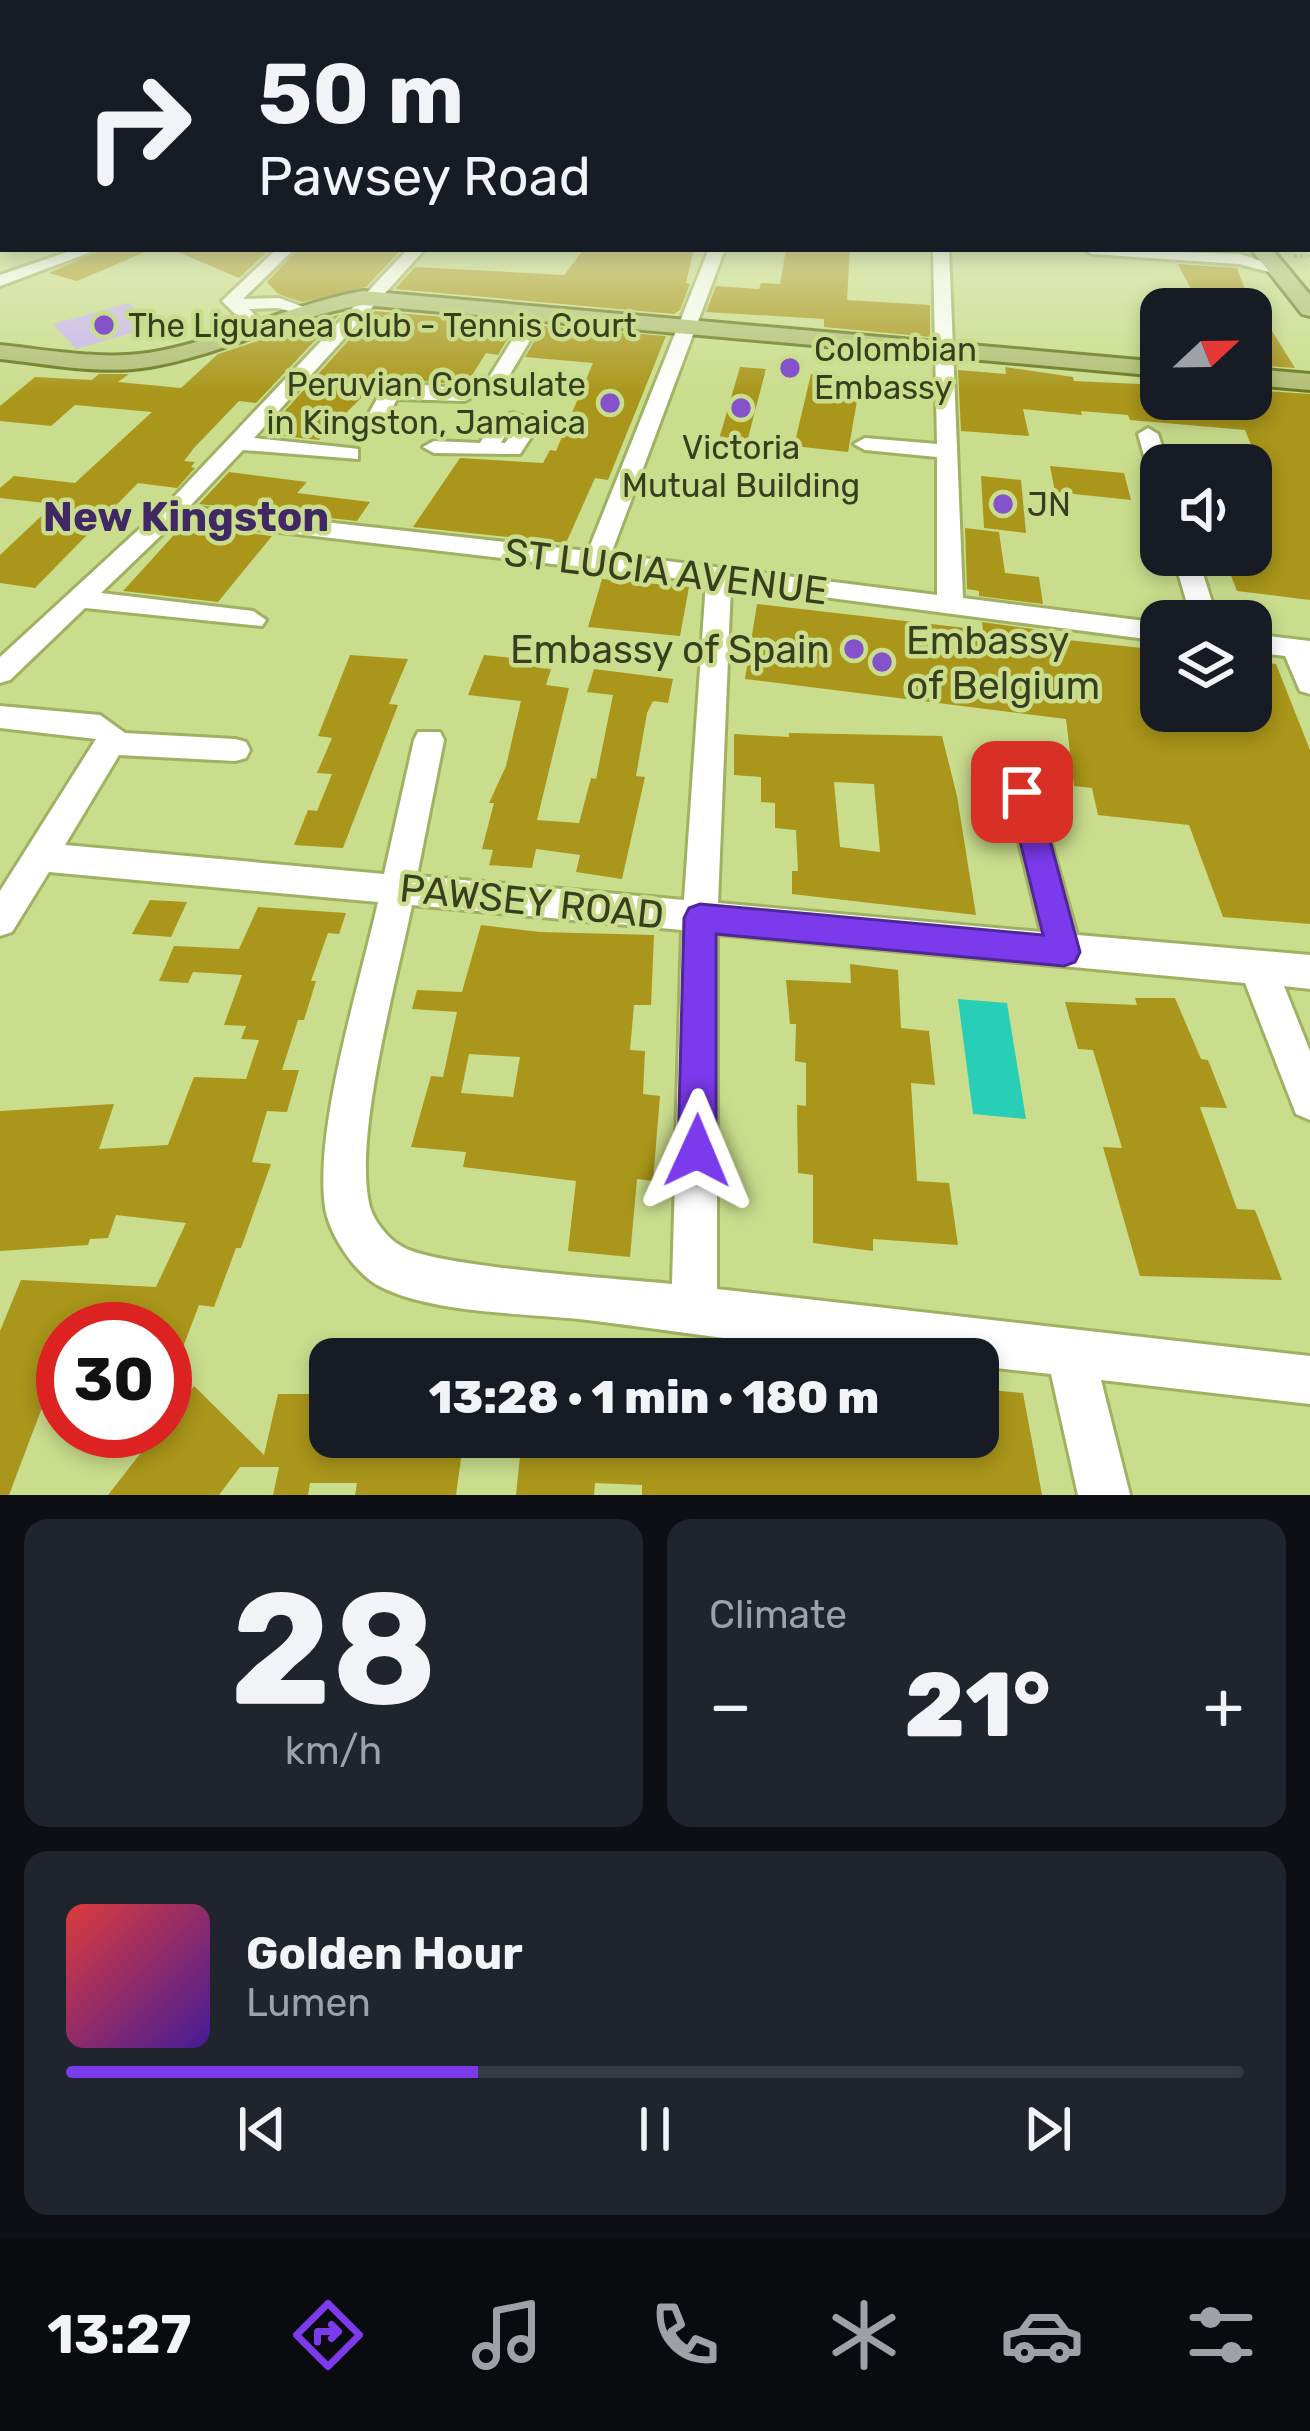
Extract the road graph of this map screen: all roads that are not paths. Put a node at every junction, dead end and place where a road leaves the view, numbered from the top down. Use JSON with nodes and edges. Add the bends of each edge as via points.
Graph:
{"nodes":[{"id":1,"x":33,"y":255,"type":"edge"},
{"id":2,"x":73,"y":255,"type":"edge"},
{"id":3,"x":280,"y":255,"type":"edge"},
{"id":4,"x":411,"y":255,"type":"edge"},
{"id":5,"x":715,"y":255,"type":"edge"},
{"id":6,"x":940,"y":255,"type":"edge"},
{"id":7,"x":1170,"y":255,"type":"edge"},
{"id":8,"x":1292,"y":258,"type":"edge"},
{"id":9,"x":0,"y":265,"type":"edge"},
{"id":10,"x":1310,"y":274,"type":"edge"},
{"id":11,"x":0,"y":281,"type":"edge"},
{"id":12,"x":360,"y":301,"type":"junction"},
{"id":13,"x":232,"y":304,"type":"junction"},
{"id":14,"x":306,"y":308,"type":"junction"},
{"id":15,"x":1310,"y":309,"type":"edge"},
{"id":16,"x":532,"y":322,"type":"junction"},
{"id":17,"x":255,"y":324,"type":"junction"},
{"id":18,"x":685,"y":332,"type":"junction"},
{"id":19,"x":0,"y":352,"type":"edge"},
{"id":20,"x":947,"y":353,"type":"junction"},
{"id":21,"x":1140,"y":371,"type":"edge"},
{"id":22,"x":1272,"y":383,"type":"edge"},
{"id":23,"x":1310,"y":386,"type":"edge"},
{"id":24,"x":493,"y":387,"type":"dead end"},
{"id":25,"x":430,"y":391,"type":"junction"},
{"id":26,"x":466,"y":394,"type":"dead end"},
{"id":27,"x":1148,"y":434,"type":"dead end"},
{"id":28,"x":238,"y":443,"type":"junction"},
{"id":29,"x":865,"y":444,"type":"dead end"},
{"id":30,"x":1151,"y":444,"type":"edge"},
{"id":31,"x":434,"y":447,"type":"dead end"},
{"id":32,"x":487,"y":449,"type":"dead end"},
{"id":33,"x":948,"y":451,"type":"junction"},
{"id":34,"x":350,"y":454,"type":"dead end"},
{"id":35,"x":171,"y":512,"type":"junction"},
{"id":36,"x":598,"y":560,"type":"junction"},
{"id":37,"x":719,"y":578,"type":"junction"},
{"id":38,"x":80,"y":599,"type":"junction"},
{"id":39,"x":950,"y":607,"type":"junction"},
{"id":40,"x":254,"y":620,"type":"dead end"},
{"id":41,"x":1140,"y":630,"type":"edge"},
{"id":42,"x":1272,"y":645,"type":"edge"},
{"id":43,"x":1303,"y":649,"type":"edge"},
{"id":44,"x":0,"y":674,"type":"edge"},
{"id":45,"x":1310,"y":684,"type":"edge"},
{"id":46,"x":0,"y":717,"type":"edge"},
{"id":47,"x":429,"y":740,"type":"dead end"},
{"id":48,"x":111,"y":743,"type":"junction"},
{"id":49,"x":235,"y":750,"type":"dead end"},
{"id":50,"x":1012,"y":752,"type":"dead end"},
{"id":51,"x":40,"y":856,"type":"junction"},
{"id":52,"x":400,"y":888,"type":"junction"},
{"id":53,"x":700,"y":918,"type":"junction"},
{"id":54,"x":0,"y":921,"type":"edge"},
{"id":55,"x":1064,"y":952,"type":"junction"},
{"id":56,"x":1258,"y":968,"type":"junction"},
{"id":57,"x":1310,"y":972,"type":"edge"},
{"id":58,"x":1310,"y":1100,"type":"edge"},
{"id":59,"x":694,"y":1311,"type":"junction"},
{"id":60,"x":1070,"y":1351,"type":"junction"},
{"id":61,"x":1310,"y":1380,"type":"edge"},
{"id":62,"x":1104,"y":1495,"type":"edge"}],
"edges":[{"from":1,"to":9,"type":"street"},
{"from":2,"to":11,"type":"street"},
{"from":3,"to":13,"type":"street"},
{"from":4,"to":12,"type":"street"},
{"from":5,"to":18,"type":"street"},
{"from":6,"to":20,"type":"street"},
{"from":7,"to":8,"type":"street"},
{"from":8,"to":10,"type":"main road"},
{"from":8,"to":15,"type":"main road"},
{"from":12,"to":14,"type":"main road"},
{"from":12,"to":16,"type":"main road"},
{"from":12,"to":18,"type":"main road"},
{"from":12,"to":28,"type":"street"},
{"from":13,"to":14,"type":"street"},
{"from":13,"to":17,"type":"street"},
{"from":14,"to":17,"type":"main road"},
{"from":16,"to":18,"type":"main road"},
{"from":16,"to":24,"type":"street"},
{"from":17,"to":19,"type":"main road","via":[[190,350],[119,364]]},
{"from":18,"to":20,"type":"main road"},
{"from":18,"to":36,"type":"street"},
{"from":20,"to":21,"type":"main road"},
{"from":20,"to":33,"type":"street"},
{"from":22,"to":23,"type":"main road"},
{"from":25,"to":25,"type":"street","via":[[410,419],[377,417],[385,398],[399,391]]},
{"from":25,"to":26,"type":"street"},
{"from":27,"to":30,"type":"street"},
{"from":28,"to":34,"type":"street"},
{"from":28,"to":35,"type":"street"},
{"from":29,"to":33,"type":"street"},
{"from":31,"to":32,"type":"street"},
{"from":33,"to":39,"type":"street"},
{"from":35,"to":36,"type":"street","name":"ST LUCIA AVENUE"},
{"from":35,"to":38,"type":"street"},
{"from":36,"to":37,"type":"street","name":"ST LUCIA AVENUE"},
{"from":37,"to":39,"type":"street","name":"ST LUCIA AVENUE"},
{"from":37,"to":53,"type":"street"},
{"from":38,"to":40,"type":"street"},
{"from":38,"to":44,"type":"street"},
{"from":39,"to":41,"type":"street","name":"ST LUCIA AVENUE"},
{"from":42,"to":43,"type":"street"},
{"from":43,"to":45,"type":"street"},
{"from":46,"to":48,"type":"street","via":[[100,726]]},
{"from":47,"to":52,"type":"street"},
{"from":48,"to":49,"type":"street"},
{"from":48,"to":51,"type":"street"},
{"from":50,"to":55,"type":"street"},
{"from":51,"to":52,"type":"street","name":"PAWSEY ROAD"},
{"from":51,"to":54,"type":"street"},
{"from":52,"to":53,"type":"street","name":"PAWSEY ROAD"},
{"from":52,"to":59,"type":"street","via":[[348,1130],[347,1209],[367,1246],[392,1269],[452,1282]]},
{"from":53,"to":55,"type":"street","name":"PAWSEY ROAD"},
{"from":53,"to":59,"type":"street"},
{"from":55,"to":56,"type":"street","name":"PAWSEY ROAD"},
{"from":56,"to":57,"type":"street","name":"PAWSEY ROAD"},
{"from":56,"to":58,"type":"street"},
{"from":59,"to":60,"type":"street"},
{"from":60,"to":61,"type":"street"},
{"from":60,"to":62,"type":"street"}]}
